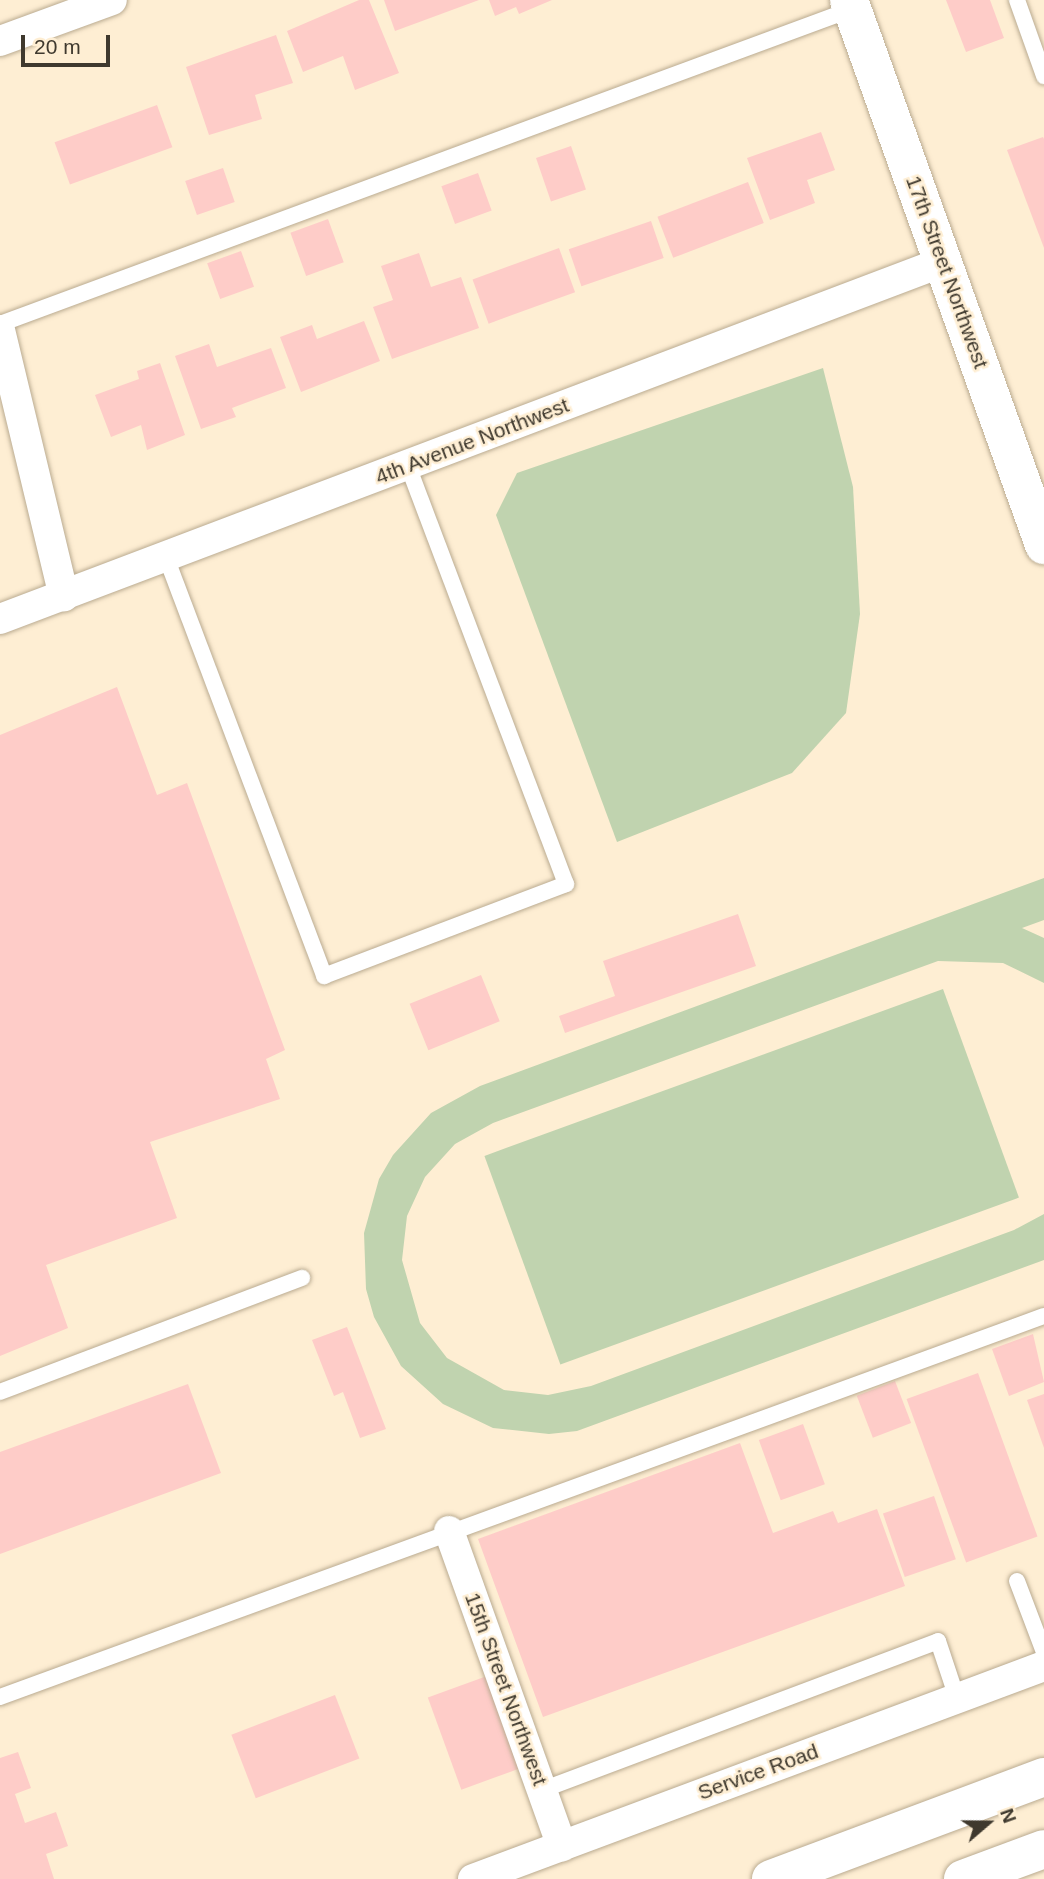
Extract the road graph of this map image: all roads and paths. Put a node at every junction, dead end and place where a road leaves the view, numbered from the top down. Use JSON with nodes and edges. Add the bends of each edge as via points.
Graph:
{"nodes":[{"id":1,"x":113,"y":0,"type":"edge"},
{"id":2,"x":1017,"y":0,"type":"edge"},
{"id":3,"x":850,"y":5,"type":"edge"},
{"id":4,"x":0,"y":41,"type":"edge"},
{"id":5,"x":1044,"y":76,"type":"edge"},
{"id":6,"x":943,"y":262,"type":"junction"},
{"id":7,"x":0,"y":324,"type":"edge"},
{"id":8,"x":0,"y":330,"type":"edge"},
{"id":9,"x":408,"y":465,"type":"junction"},
{"id":10,"x":1044,"y":545,"type":"edge"},
{"id":11,"x":166,"y":557,"type":"junction"},
{"id":12,"x":64,"y":596,"type":"junction"},
{"id":13,"x":0,"y":619,"type":"edge"},
{"id":14,"x":302,"y":1278,"type":"dead end"},
{"id":15,"x":1044,"y":1316,"type":"edge"},
{"id":16,"x":0,"y":1392,"type":"edge"},
{"id":17,"x":449,"y":1531,"type":"junction"},
{"id":18,"x":1017,"y":1581,"type":"dead end"},
{"id":19,"x":1044,"y":1652,"type":"edge"},
{"id":20,"x":1044,"y":1666,"type":"edge"},
{"id":21,"x":0,"y":1697,"type":"edge"},
{"id":22,"x":957,"y":1698,"type":"junction"},
{"id":23,"x":1044,"y":1777,"type":"edge"},
{"id":24,"x":542,"y":1790,"type":"junction"},
{"id":25,"x":562,"y":1846,"type":"junction"},
{"id":26,"x":1044,"y":1849,"type":"edge"},
{"id":27,"x":472,"y":1879,"type":"edge"},
{"id":28,"x":771,"y":1879,"type":"edge"},
{"id":29,"x":963,"y":1879,"type":"edge"}],
"edges":[{"from":1,"to":4,"type":"street"},
{"from":2,"to":5,"type":"lane"},
{"from":3,"to":6,"type":"street","name":"17th Street Northwest"},
{"from":3,"to":7,"type":"lane"},
{"from":6,"to":9,"type":"street","name":"4th Avenue Northwest"},
{"from":6,"to":10,"type":"street","name":"17th Street Northwest"},
{"from":8,"to":12,"type":"street"},
{"from":9,"to":11,"type":"street","name":"4th Avenue Northwest"},
{"from":9,"to":11,"type":"lane","via":[[566,884],[324,976]]},
{"from":11,"to":12,"type":"street","name":"4th Avenue Northwest"},
{"from":12,"to":13,"type":"street","name":"4th Avenue Northwest"},
{"from":14,"to":16,"type":"lane"},
{"from":15,"to":17,"type":"lane"},
{"from":17,"to":21,"type":"lane"},
{"from":17,"to":24,"type":"street","name":"15th Street Northwest"},
{"from":18,"to":19,"type":"lane"},
{"from":20,"to":22,"type":"street","name":"Service Road"},
{"from":22,"to":24,"type":"lane","via":[[938,1641]]},
{"from":22,"to":25,"type":"street","name":"Service Road"},
{"from":23,"to":28,"type":"street"},
{"from":24,"to":25,"type":"street","name":"15th Street Northwest"},
{"from":25,"to":27,"type":"street","name":"Service Road"},
{"from":26,"to":29,"type":"street"}]}
